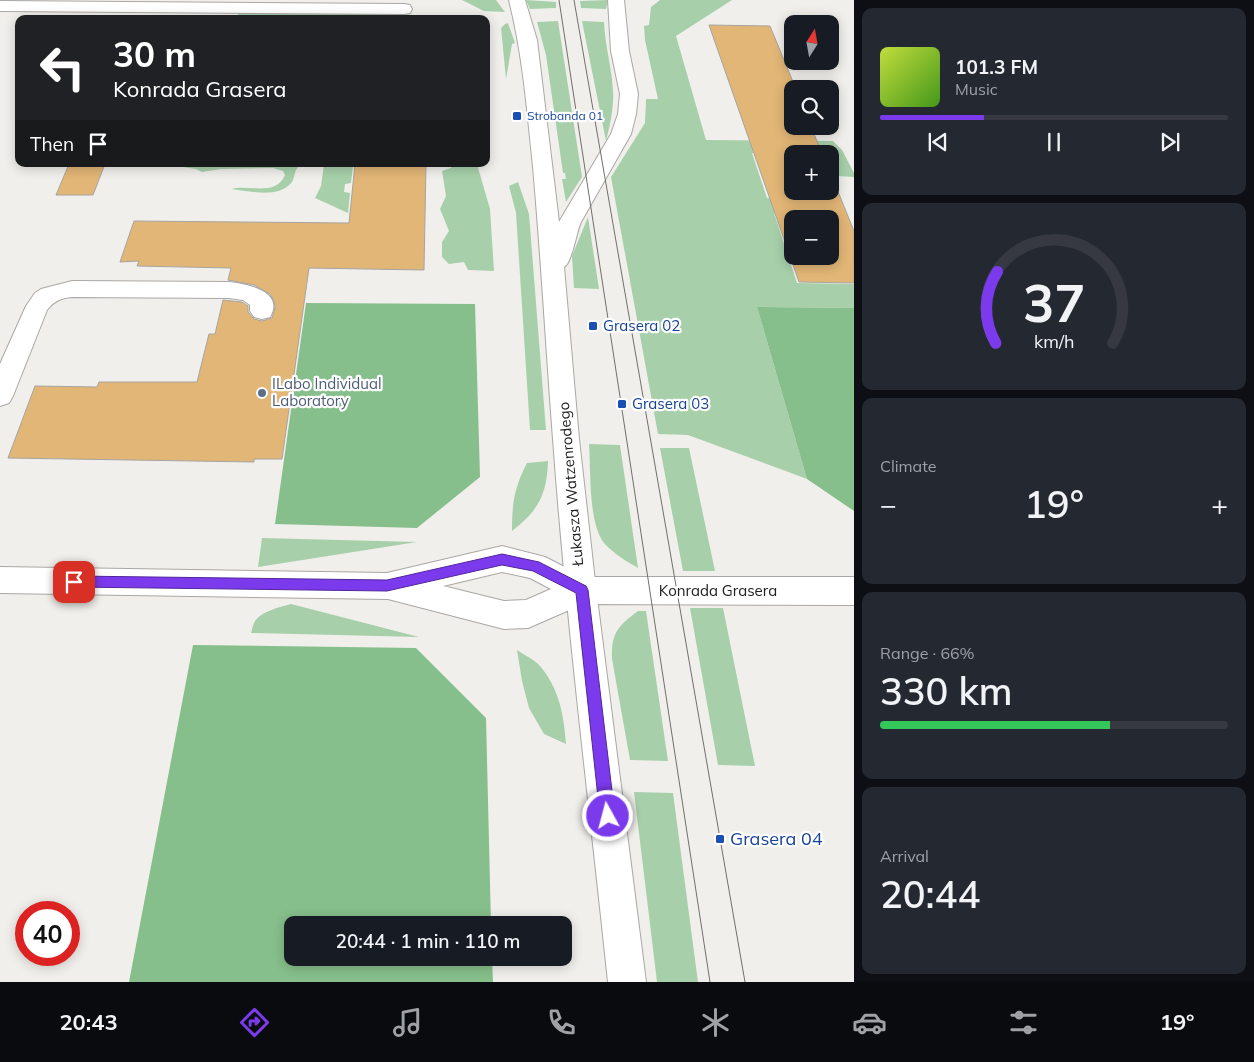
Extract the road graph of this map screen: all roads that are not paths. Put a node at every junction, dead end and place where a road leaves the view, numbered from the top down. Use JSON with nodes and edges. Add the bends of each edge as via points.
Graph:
{"nodes":[{"id":1,"x":517,"y":0,"type":"edge"},
{"id":2,"x":616,"y":0,"type":"edge"},
{"id":3,"x":0,"y":6,"type":"edge"},
{"id":4,"x":404,"y":9,"type":"dead end"},
{"id":5,"x":555,"y":284,"type":"junction"},
{"id":6,"x":262,"y":310,"type":"dead end"},
{"id":7,"x":0,"y":396,"type":"edge"},
{"id":8,"x":0,"y":580,"type":"edge"},
{"id":9,"x":387,"y":586,"type":"junction"},
{"id":10,"x":581,"y":590,"type":"junction"},
{"id":11,"x":854,"y":590,"type":"edge"},
{"id":12,"x":627,"y":982,"type":"edge"}],
"edges":[{"from":1,"to":5,"type":"street","name":"Łukasza Watzenrodego","via":[[528,40]]},
{"from":2,"to":5,"type":"street","name":"Łukasza Watzenrodego","via":[[620,51],[629,94],[627,114],[621,134],[579,204],[564,236]]},
{"from":3,"to":4,"type":"street"},
{"from":5,"to":10,"type":"street","name":"Łukasza Watzenrodego"},
{"from":6,"to":7,"type":"street","via":[[257,296],[249,292],[60,290],[36,306]]},
{"from":8,"to":9,"type":"street","name":"Konrada Grasera"},
{"from":9,"to":10,"type":"street","name":"Konrada Grasera","via":[[504,615],[528,614]]},
{"from":9,"to":10,"type":"street","name":"Konrada Grasera","via":[[502,559],[535,566]]},
{"from":10,"to":11,"type":"street","name":"Konrada Grasera"},
{"from":10,"to":12,"type":"street","name":"Łukasza Watzenrodego"}]}
